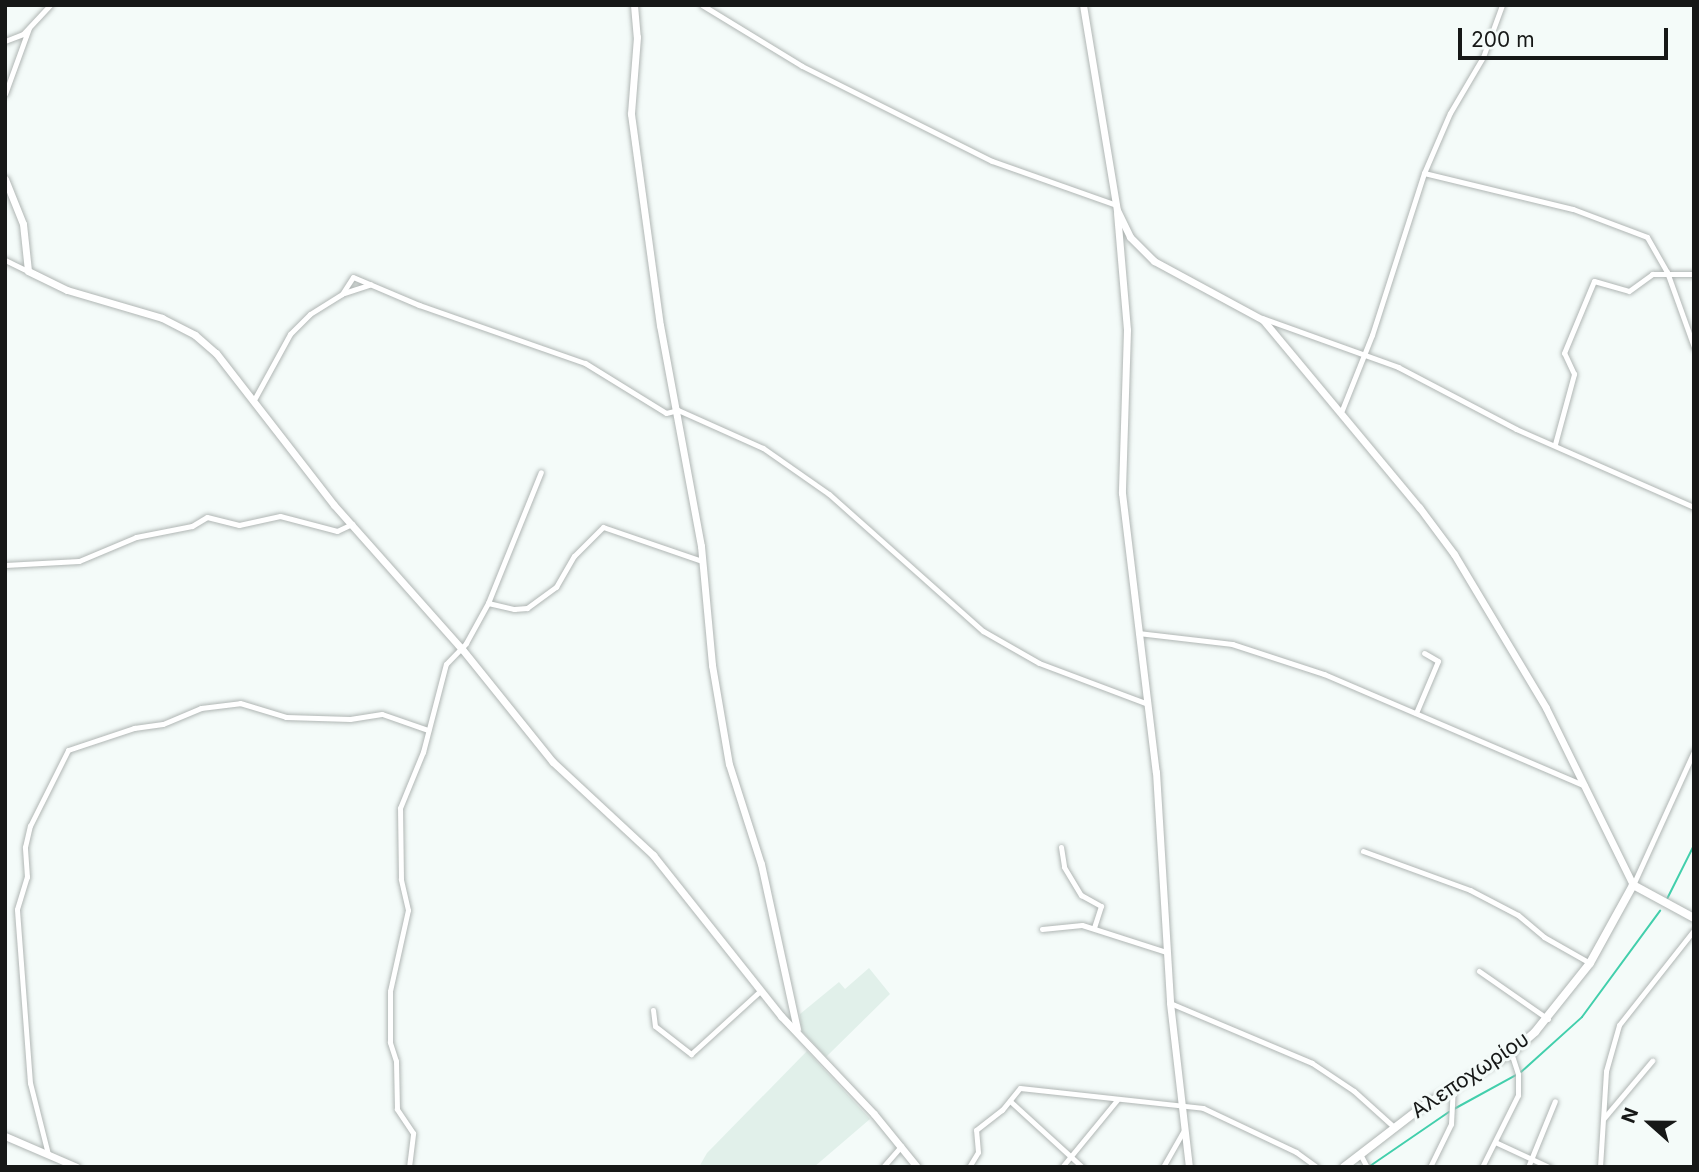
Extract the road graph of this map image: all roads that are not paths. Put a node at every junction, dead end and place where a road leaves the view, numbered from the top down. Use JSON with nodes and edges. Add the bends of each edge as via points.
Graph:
{"nodes":[{"id":1,"x":50,"y":5,"type":"edge"},
{"id":2,"x":634,"y":5,"type":"edge"},
{"id":3,"x":702,"y":5,"type":"edge"},
{"id":4,"x":1083,"y":5,"type":"edge"},
{"id":5,"x":1502,"y":5,"type":"edge"},
{"id":6,"x":29,"y":28,"type":"junction"},
{"id":7,"x":5,"y":41,"type":"edge"},
{"id":8,"x":5,"y":94,"type":"edge"},
{"id":9,"x":1424,"y":173,"type":"junction"},
{"id":10,"x":5,"y":179,"type":"edge"},
{"id":11,"x":1117,"y":208,"type":"junction"},
{"id":12,"x":5,"y":260,"type":"edge"},
{"id":13,"x":28,"y":271,"type":"junction"},
{"id":14,"x":1667,"y":272,"type":"junction"},
{"id":15,"x":1694,"y":274,"type":"edge"},
{"id":16,"x":372,"y":284,"type":"junction"},
{"id":17,"x":341,"y":295,"type":"junction"},
{"id":18,"x":1259,"y":317,"type":"junction"},
{"id":19,"x":1694,"y":347,"type":"edge"},
{"id":20,"x":1363,"y":355,"type":"junction"},
{"id":21,"x":255,"y":398,"type":"junction"},
{"id":22,"x":678,"y":410,"type":"junction"},
{"id":23,"x":1342,"y":410,"type":"junction"},
{"id":24,"x":1555,"y":444,"type":"junction"},
{"id":25,"x":541,"y":472,"type":"dead end"},
{"id":26,"x":1694,"y":508,"type":"edge"},
{"id":27,"x":352,"y":524,"type":"junction"},
{"id":28,"x":702,"y":561,"type":"junction"},
{"id":29,"x":5,"y":565,"type":"edge"},
{"id":30,"x":488,"y":603,"type":"junction"},
{"id":31,"x":1138,"y":633,"type":"junction"},
{"id":32,"x":462,"y":649,"type":"junction"},
{"id":33,"x":1424,"y":653,"type":"dead end"},
{"id":34,"x":1148,"y":704,"type":"junction"},
{"id":35,"x":1416,"y":713,"type":"junction"},
{"id":36,"x":428,"y":730,"type":"junction"},
{"id":37,"x":1694,"y":751,"type":"edge"},
{"id":38,"x":1585,"y":786,"type":"junction"},
{"id":39,"x":1061,"y":847,"type":"dead end"},
{"id":40,"x":1363,"y":851,"type":"dead end"},
{"id":41,"x":1633,"y":885,"type":"junction"},
{"id":42,"x":1694,"y":918,"type":"edge"},
{"id":43,"x":1094,"y":928,"type":"junction"},
{"id":44,"x":1042,"y":929,"type":"dead end"},
{"id":45,"x":1694,"y":930,"type":"edge"},
{"id":46,"x":1166,"y":951,"type":"junction"},
{"id":47,"x":1590,"y":963,"type":"junction"},
{"id":48,"x":1479,"y":971,"type":"dead end"},
{"id":49,"x":760,"y":991,"type":"junction"},
{"id":50,"x":1170,"y":1003,"type":"junction"},
{"id":51,"x":653,"y":1010,"type":"dead end"},
{"id":52,"x":1548,"y":1018,"type":"junction"},
{"id":53,"x":797,"y":1029,"type":"junction"},
{"id":54,"x":1511,"y":1054,"type":"junction"},
{"id":55,"x":1652,"y":1061,"type":"dead end"},
{"id":56,"x":1453,"y":1088,"type":"junction"},
{"id":57,"x":1117,"y":1100,"type":"junction"},
{"id":58,"x":1010,"y":1101,"type":"junction"},
{"id":59,"x":1555,"y":1101,"type":"dead end"},
{"id":60,"x":1183,"y":1106,"type":"junction"},
{"id":61,"x":1604,"y":1118,"type":"junction"},
{"id":62,"x":1394,"y":1127,"type":"junction"},
{"id":63,"x":1185,"y":1129,"type":"junction"},
{"id":64,"x":6,"y":1138,"type":"edge"},
{"id":65,"x":1495,"y":1142,"type":"junction"},
{"id":66,"x":901,"y":1146,"type":"junction"},
{"id":67,"x":48,"y":1154,"type":"junction"},
{"id":68,"x":1360,"y":1154,"type":"junction"},
{"id":69,"x":1071,"y":1156,"type":"junction"},
{"id":70,"x":1531,"y":1159,"type":"junction"},
{"id":71,"x":77,"y":1167,"type":"edge"},
{"id":72,"x":409,"y":1167,"type":"edge"},
{"id":73,"x":883,"y":1167,"type":"edge"},
{"id":74,"x":917,"y":1167,"type":"edge"},
{"id":75,"x":969,"y":1167,"type":"edge"},
{"id":76,"x":1062,"y":1167,"type":"edge"},
{"id":77,"x":1082,"y":1167,"type":"edge"},
{"id":78,"x":1163,"y":1167,"type":"edge"},
{"id":79,"x":1189,"y":1167,"type":"edge"},
{"id":80,"x":1317,"y":1167,"type":"edge"},
{"id":81,"x":1344,"y":1167,"type":"edge"},
{"id":82,"x":1367,"y":1167,"type":"edge"},
{"id":83,"x":1430,"y":1167,"type":"edge"},
{"id":84,"x":1482,"y":1167,"type":"edge"},
{"id":85,"x":1528,"y":1167,"type":"edge"},
{"id":86,"x":1549,"y":1167,"type":"edge"},
{"id":87,"x":1600,"y":1167,"type":"edge"}],
"edges":[{"from":1,"to":6,"type":"street"},
{"from":2,"to":22,"type":"street","via":[[637,37],[631,114],[660,325]]},
{"from":3,"to":11,"type":"street","via":[[802,66],[992,161]]},
{"from":4,"to":11,"type":"street"},
{"from":5,"to":9,"type":"street","via":[[1483,57],[1450,113]]},
{"from":6,"to":7,"type":"street"},
{"from":6,"to":8,"type":"street"},
{"from":9,"to":14,"type":"street","via":[[1464,186],[1505,191],[1553,208],[1573,209],[1628,229],[1651,241]]},
{"from":9,"to":20,"type":"street"},
{"from":10,"to":13,"type":"street","via":[[23,224]]},
{"from":11,"to":18,"type":"street","via":[[1134,244],[1146,256]]},
{"from":11,"to":31,"type":"street","via":[[1127,330],[1122,493]]},
{"from":12,"to":13,"type":"street"},
{"from":13,"to":21,"type":"street","via":[[43,282],[187,330],[216,353]]},
{"from":14,"to":15,"type":"street"},
{"from":14,"to":19,"type":"street"},
{"from":14,"to":24,"type":"street","via":[[1652,274],[1634,291],[1594,281],[1564,353],[1574,374]]},
{"from":16,"to":17,"type":"street"},
{"from":16,"to":17,"type":"street","via":[[353,277]]},
{"from":16,"to":22,"type":"street","via":[[585,363],[666,413]]},
{"from":17,"to":21,"type":"street","via":[[310,314],[290,334]]},
{"from":18,"to":20,"type":"street","via":[[1339,342]]},
{"from":18,"to":23,"type":"street"},
{"from":20,"to":23,"type":"street"},
{"from":20,"to":24,"type":"street","via":[[1398,367]]},
{"from":21,"to":27,"type":"street"},
{"from":22,"to":28,"type":"street"},
{"from":22,"to":34,"type":"street","via":[[781,459],[829,494],[947,603],[999,641],[1039,663]]},
{"from":23,"to":38,"type":"street","via":[[1454,554],[1546,708]]},
{"from":24,"to":26,"type":"street"},
{"from":25,"to":30,"type":"street"},
{"from":27,"to":29,"type":"street","via":[[337,531],[280,516],[239,525],[207,517],[192,526],[144,534],[79,561]]},
{"from":27,"to":32,"type":"street"},
{"from":28,"to":30,"type":"street","via":[[604,527],[571,559],[555,587],[527,608],[514,610]]},
{"from":28,"to":53,"type":"street","via":[[710,650],[729,764],[761,864]]},
{"from":30,"to":32,"type":"street"},
{"from":31,"to":34,"type":"street"},
{"from":31,"to":35,"type":"street","via":[[1232,644],[1324,674]]},
{"from":32,"to":36,"type":"street","via":[[452,653],[446,664]]},
{"from":32,"to":49,"type":"street","via":[[553,762],[653,855]]},
{"from":33,"to":35,"type":"street","via":[[1438,664]]},
{"from":34,"to":46,"type":"street"},
{"from":35,"to":38,"type":"street"},
{"from":36,"to":67,"type":"street","via":[[382,714],[350,719],[286,717],[240,703],[201,708],[163,724],[134,728],[68,750],[30,826],[25,847],[27,877],[16,909],[30,1083]]},
{"from":36,"to":72,"type":"street","via":[[400,808],[401,879],[408,910],[390,998],[397,1109],[413,1133]]},
{"from":37,"to":41,"type":"street"},
{"from":38,"to":41,"type":"street"},
{"from":39,"to":43,"type":"street","via":[[1064,867],[1081,895],[1101,906]]},
{"from":40,"to":47,"type":"street","via":[[1470,890],[1518,915],[1544,937]]},
{"from":41,"to":42,"type":"main road"},
{"from":41,"to":47,"type":"main road","name":"Αλεποχωρίου"},
{"from":43,"to":44,"type":"street","via":[[1071,923]]},
{"from":43,"to":46,"type":"street"},
{"from":45,"to":61,"type":"street","via":[[1619,1025],[1606,1071]]},
{"from":46,"to":50,"type":"street"},
{"from":47,"to":52,"type":"main road","name":"Αλεποχωρίου"},
{"from":48,"to":52,"type":"street"},
{"from":49,"to":51,"type":"street","via":[[691,1054],[655,1026]]},
{"from":49,"to":53,"type":"street"},
{"from":50,"to":60,"type":"street"},
{"from":50,"to":62,"type":"street","via":[[1312,1063]]},
{"from":52,"to":54,"type":"main road","name":"Αλεποχωρίου"},
{"from":53,"to":66,"type":"street"},
{"from":54,"to":56,"type":"main road","name":"Αλεποχωρίου"},
{"from":54,"to":65,"type":"street","via":[[1518,1074],[1518,1095]]},
{"from":55,"to":61,"type":"street"},
{"from":56,"to":62,"type":"main road","name":"Αλεποχωρίου"},
{"from":56,"to":83,"type":"street","via":[[1451,1124]]},
{"from":57,"to":58,"type":"street","via":[[1020,1088]]},
{"from":57,"to":60,"type":"street"},
{"from":57,"to":69,"type":"street"},
{"from":58,"to":69,"type":"street"},
{"from":58,"to":75,"type":"street","via":[[976,1130],[978,1153]]},
{"from":59,"to":70,"type":"street"},
{"from":60,"to":63,"type":"street"},
{"from":60,"to":80,"type":"street","via":[[1217,1114]]},
{"from":61,"to":87,"type":"street"},
{"from":62,"to":68,"type":"main road","name":"Αλεποχωρίου"},
{"from":63,"to":78,"type":"street"},
{"from":63,"to":79,"type":"street"},
{"from":64,"to":67,"type":"street"},
{"from":65,"to":70,"type":"street"},
{"from":65,"to":84,"type":"street"},
{"from":66,"to":73,"type":"street"},
{"from":66,"to":74,"type":"street"},
{"from":67,"to":71,"type":"street"},
{"from":68,"to":81,"type":"main road","name":"Αλεποχωρίου"},
{"from":68,"to":82,"type":"street"},
{"from":69,"to":76,"type":"street"},
{"from":69,"to":77,"type":"street"},
{"from":70,"to":85,"type":"street"},
{"from":70,"to":86,"type":"street"}]}
